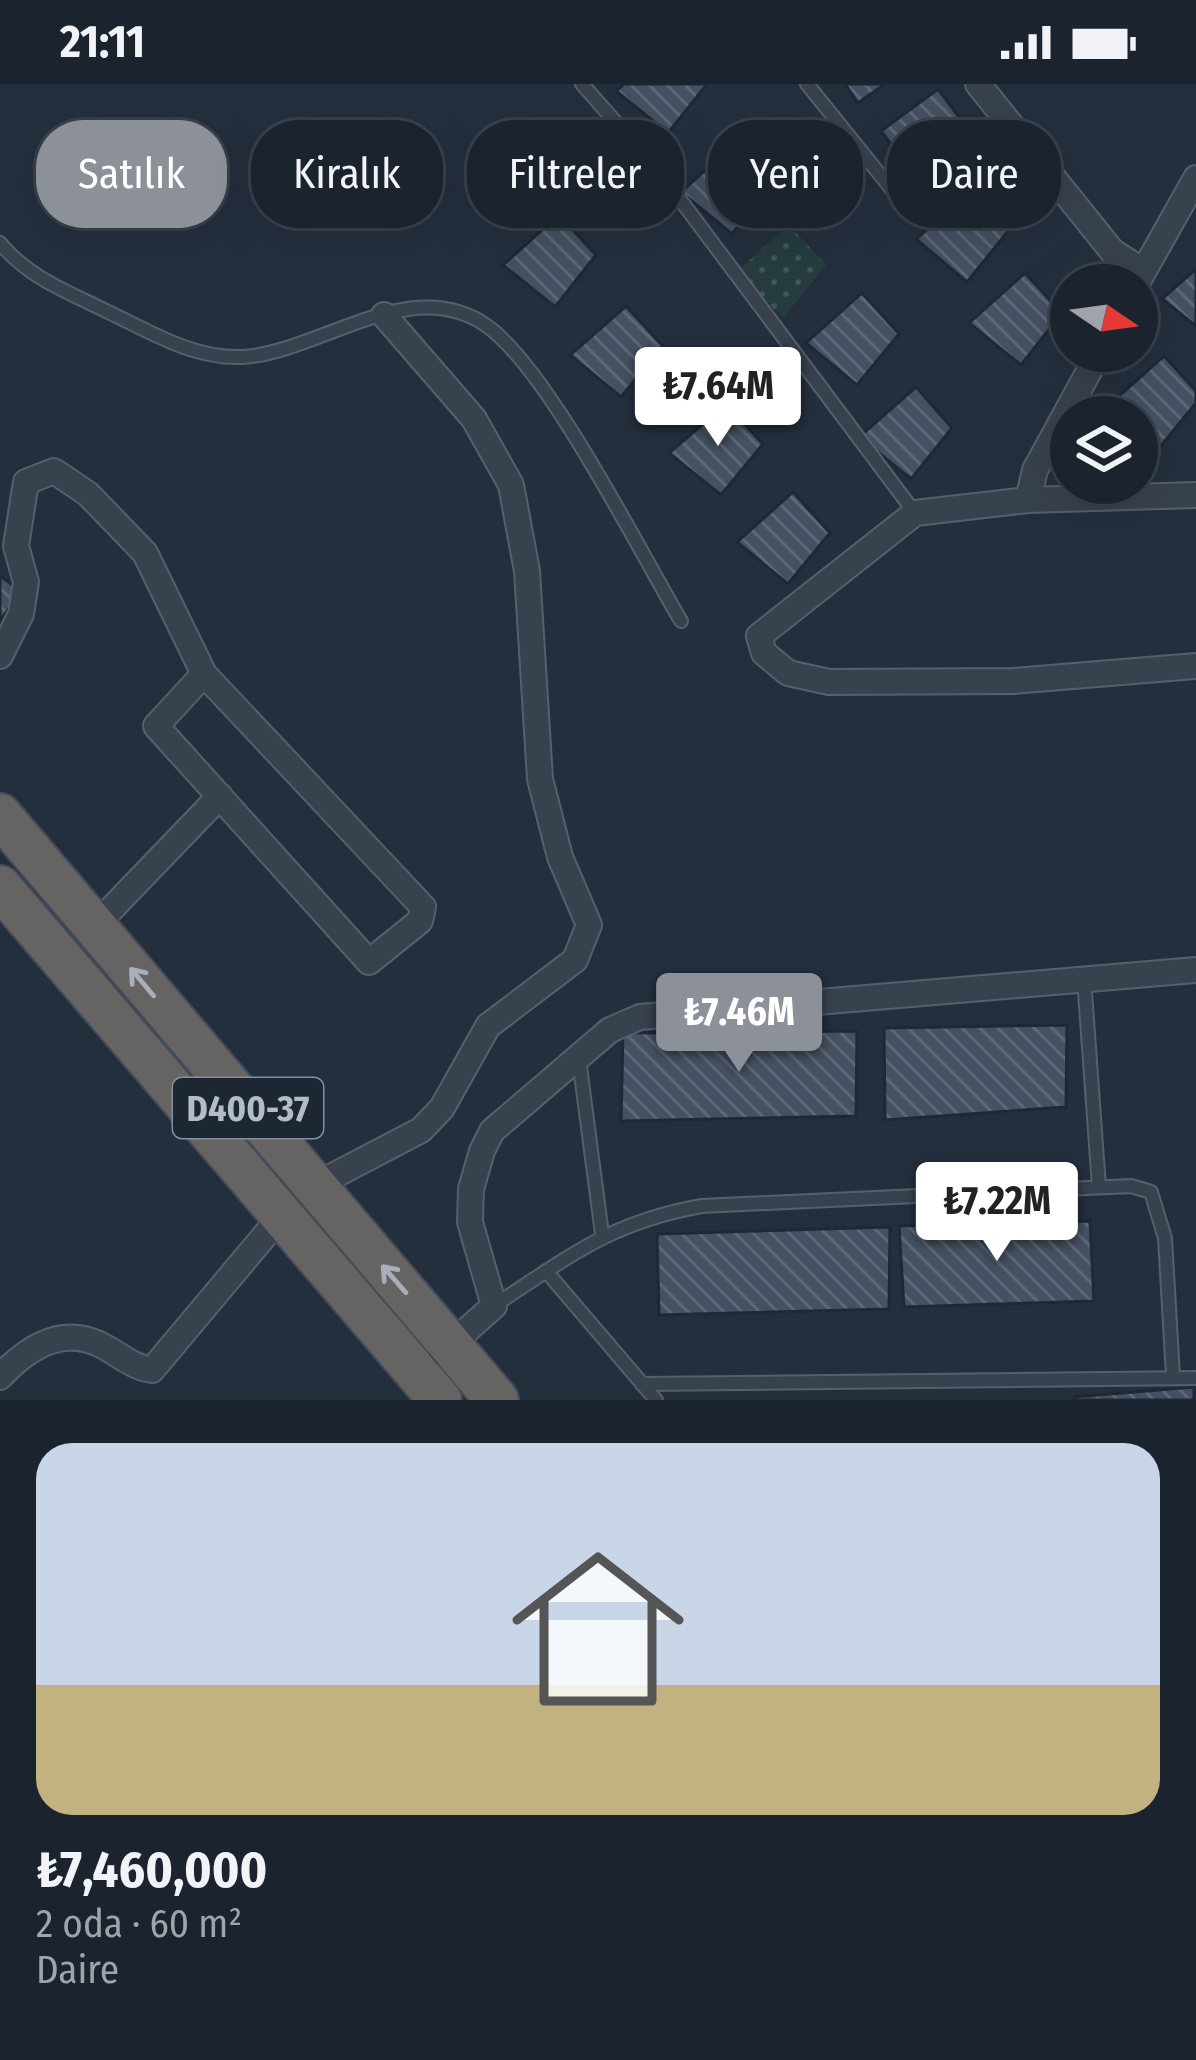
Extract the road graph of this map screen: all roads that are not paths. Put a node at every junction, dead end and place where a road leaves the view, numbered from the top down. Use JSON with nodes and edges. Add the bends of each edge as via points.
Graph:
{"nodes":[{"id":1,"x":582,"y":84,"type":"edge"},
{"id":2,"x":807,"y":84,"type":"edge"},
{"id":3,"x":978,"y":84,"type":"edge"},
{"id":4,"x":1196,"y":178,"type":"edge"},
{"id":5,"x":887,"y":183,"type":"edge"},
{"id":6,"x":0,"y":243,"type":"edge"},
{"id":7,"x":1125,"y":264,"type":"edge"},
{"id":8,"x":1147,"y":264,"type":"edge"},
{"id":9,"x":384,"y":314,"type":"junction"},
{"id":10,"x":1089,"y":372,"type":"edge"},
{"id":11,"x":1196,"y":495,"type":"edge"},
{"id":12,"x":1028,"y":500,"type":"junction"},
{"id":13,"x":915,"y":513,"type":"junction"},
{"id":14,"x":681,"y":621,"type":"dead end"},
{"id":15,"x":0,"y":656,"type":"edge"},
{"id":16,"x":1196,"y":666,"type":"edge"},
{"id":17,"x":204,"y":674,"type":"junction"},
{"id":18,"x":220,"y":796,"type":"junction"},
{"id":19,"x":0,"y":815,"type":"edge"},
{"id":20,"x":0,"y":887,"type":"edge"},
{"id":21,"x":95,"y":926,"type":"junction"},
{"id":22,"x":1196,"y":970,"type":"edge"},
{"id":23,"x":1084,"y":977,"type":"junction"},
{"id":24,"x":579,"y":1059,"type":"junction"},
{"id":25,"x":314,"y":1186,"type":"junction"},
{"id":26,"x":1099,"y":1187,"type":"junction"},
{"id":27,"x":282,"y":1215,"type":"junction"},
{"id":28,"x":602,"y":1234,"type":"junction"},
{"id":29,"x":546,"y":1271,"type":"junction"},
{"id":30,"x":494,"y":1306,"type":"junction"},
{"id":31,"x":451,"y":1345,"type":"junction"},
{"id":32,"x":1173,"y":1376,"type":"junction"},
{"id":33,"x":0,"y":1377,"type":"edge"},
{"id":34,"x":1196,"y":1378,"type":"edge"},
{"id":35,"x":642,"y":1384,"type":"junction"},
{"id":36,"x":429,"y":1388,"type":"edge"},
{"id":37,"x":497,"y":1400,"type":"edge"},
{"id":38,"x":656,"y":1400,"type":"edge"}],
"edges":[{"from":1,"to":13,"type":"lane","via":[[658,170]]},
{"from":2,"to":5,"type":"lane"},
{"from":3,"to":7,"type":"street"},
{"from":4,"to":8,"type":"street"},
{"from":6,"to":9,"type":"lane","via":[[52,286],[204,354],[263,354]]},
{"from":9,"to":14,"type":"lane","via":[[469,317],[513,351]]},
{"from":9,"to":25,"type":"street","via":[[474,419],[511,485],[527,571],[540,779],[560,857],[587,910],[588,937],[575,960],[488,1026],[421,1130]]},
{"from":10,"to":12,"type":"street","via":[[1035,470]]},
{"from":11,"to":12,"type":"street"},
{"from":12,"to":13,"type":"street"},
{"from":13,"to":16,"type":"street","via":[[761,629],[764,653],[788,673],[829,682],[1013,681]]},
{"from":15,"to":17,"type":"street","via":[[26,582],[16,546],[26,482],[54,471],[145,554]]},
{"from":17,"to":18,"type":"street","via":[[156,726]]},
{"from":17,"to":18,"type":"street","via":[[423,908],[420,921],[369,962]]},
{"from":18,"to":21,"type":"street"},
{"from":19,"to":21,"type":"highway","number":"D400-37"},
{"from":20,"to":27,"type":"highway","number":"D400-37"},
{"from":25,"to":21,"type":"highway","number":"D400-37","one_way":true},
{"from":22,"to":23,"type":"street"},
{"from":23,"to":24,"type":"street","via":[[640,1016]]},
{"from":23,"to":26,"type":"lane"},
{"from":24,"to":28,"type":"lane"},
{"from":24,"to":30,"type":"street","via":[[492,1131],[474,1172],[470,1222]]},
{"from":31,"to":25,"type":"highway","number":"D400-37","one_way":true},
{"from":26,"to":28,"type":"lane","via":[[702,1205]]},
{"from":26,"to":32,"type":"lane","via":[[1150,1192],[1161,1218]]},
{"from":27,"to":33,"type":"street","via":[[152,1370],[94,1341],[66,1338],[29,1347]]},
{"from":27,"to":36,"type":"highway","number":"D400-37"},
{"from":28,"to":29,"type":"lane"},
{"from":29,"to":30,"type":"lane"},
{"from":29,"to":35,"type":"lane"},
{"from":30,"to":31,"type":"street"},
{"from":31,"to":36,"type":"street"},
{"from":31,"to":37,"type":"highway","number":"D400-37"},
{"from":32,"to":34,"type":"lane"},
{"from":32,"to":35,"type":"lane"},
{"from":35,"to":38,"type":"lane"}]}
